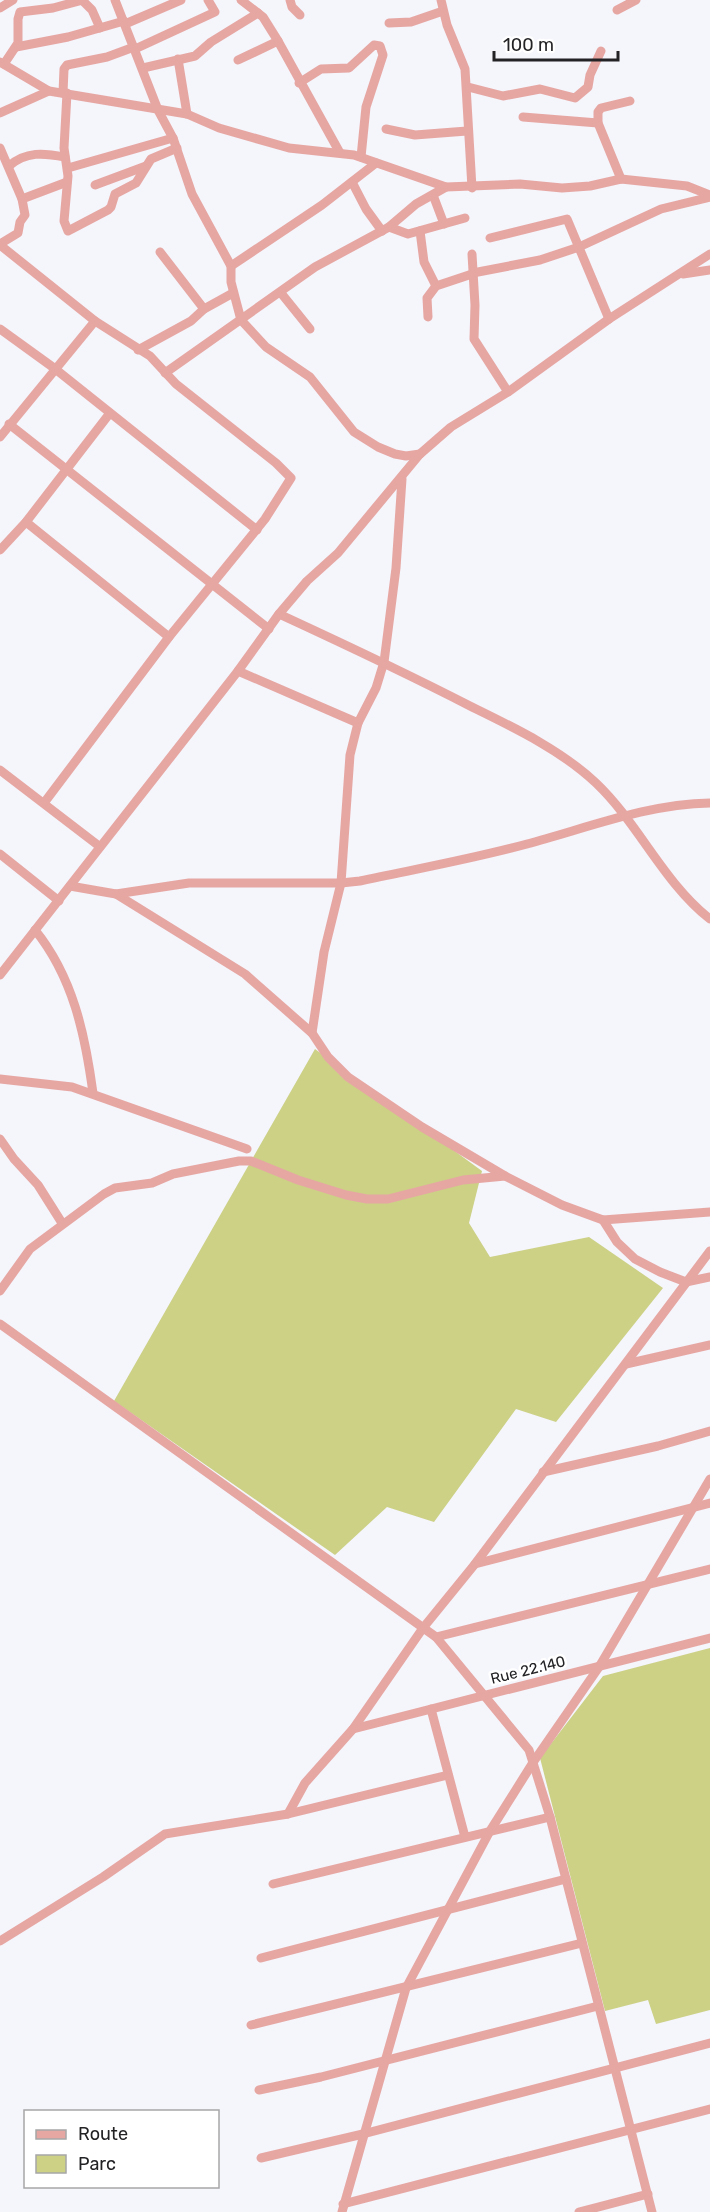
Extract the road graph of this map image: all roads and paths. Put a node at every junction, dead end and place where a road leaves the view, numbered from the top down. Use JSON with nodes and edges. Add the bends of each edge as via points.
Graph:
{"nodes":[{"id":1,"x":13,"y":0,"type":"edge"},
{"id":2,"x":83,"y":0,"type":"edge"},
{"id":3,"x":115,"y":0,"type":"edge"},
{"id":4,"x":181,"y":0,"type":"edge"},
{"id":5,"x":208,"y":0,"type":"edge"},
{"id":6,"x":241,"y":0,"type":"edge"},
{"id":7,"x":290,"y":0,"type":"edge"},
{"id":8,"x":441,"y":0,"type":"edge"},
{"id":9,"x":636,"y":0,"type":"edge"},
{"id":10,"x":26,"y":5,"type":"edge"},
{"id":11,"x":0,"y":8,"type":"edge"},
{"id":12,"x":617,"y":10,"type":"dead end"},
{"id":13,"x":442,"y":11,"type":"junction"},
{"id":14,"x":258,"y":14,"type":"junction"},
{"id":15,"x":300,"y":15,"type":"dead end"},
{"id":16,"x":124,"y":22,"type":"junction"},
{"id":17,"x":389,"y":23,"type":"dead end"},
{"id":18,"x":100,"y":28,"type":"junction"},
{"id":19,"x":278,"y":41,"type":"junction"},
{"id":20,"x":16,"y":47,"type":"junction"},
{"id":21,"x":134,"y":48,"type":"junction"},
{"id":22,"x":601,"y":51,"type":"dead end"},
{"id":23,"x":178,"y":59,"type":"junction"},
{"id":24,"x":238,"y":60,"type":"dead end"},
{"id":25,"x":2,"y":63,"type":"edge"},
{"id":26,"x":143,"y":68,"type":"junction"},
{"id":27,"x":299,"y":83,"type":"junction"},
{"id":28,"x":468,"y":87,"type":"junction"},
{"id":29,"x":50,"y":91,"type":"junction"},
{"id":30,"x":65,"y":93,"type":"junction"},
{"id":31,"x":630,"y":101,"type":"dead end"},
{"id":32,"x":158,"y":110,"type":"junction"},
{"id":33,"x":0,"y":113,"type":"edge"},
{"id":34,"x":187,"y":114,"type":"junction"},
{"id":35,"x":523,"y":117,"type":"dead end"},
{"id":36,"x":598,"y":123,"type":"junction"},
{"id":37,"x":386,"y":129,"type":"dead end"},
{"id":38,"x":467,"y":131,"type":"junction"},
{"id":39,"x":173,"y":138,"type":"junction"},
{"id":40,"x":0,"y":148,"type":"edge"},
{"id":41,"x":177,"y":148,"type":"junction"},
{"id":42,"x":340,"y":153,"type":"junction"},
{"id":43,"x":65,"y":157,"type":"junction"},
{"id":44,"x":361,"y":157,"type":"junction"},
{"id":45,"x":376,"y":163,"type":"junction"},
{"id":46,"x":9,"y":166,"type":"junction"},
{"id":47,"x":146,"y":166,"type":"junction"},
{"id":48,"x":68,"y":168,"type":"junction"},
{"id":49,"x":621,"y":179,"type":"junction"},
{"id":50,"x":67,"y":182,"type":"junction"},
{"id":51,"x":352,"y":182,"type":"junction"},
{"id":52,"x":95,"y":186,"type":"dead end"},
{"id":53,"x":446,"y":188,"type":"junction"},
{"id":54,"x":472,"y":188,"type":"junction"},
{"id":55,"x":433,"y":195,"type":"junction"},
{"id":56,"x":710,"y":196,"type":"edge"},
{"id":57,"x":22,"y":199,"type":"junction"},
{"id":58,"x":465,"y":219,"type":"dead end"},
{"id":59,"x":444,"y":224,"type":"junction"},
{"id":60,"x":385,"y":229,"type":"junction"},
{"id":61,"x":420,"y":231,"type":"junction"},
{"id":62,"x":490,"y":238,"type":"dead end"},
{"id":63,"x":0,"y":245,"type":"edge"},
{"id":64,"x":579,"y":247,"type":"junction"},
{"id":65,"x":160,"y":252,"type":"dead end"},
{"id":66,"x":472,"y":254,"type":"dead end"},
{"id":67,"x":710,"y":254,"type":"edge"},
{"id":68,"x":231,"y":266,"type":"junction"},
{"id":69,"x":710,"y":270,"type":"edge"},
{"id":70,"x":472,"y":274,"type":"junction"},
{"id":71,"x":681,"y":274,"type":"junction"},
{"id":72,"x":436,"y":286,"type":"junction"},
{"id":73,"x":233,"y":293,"type":"junction"},
{"id":74,"x":281,"y":293,"type":"junction"},
{"id":75,"x":204,"y":309,"type":"junction"},
{"id":76,"x":428,"y":317,"type":"dead end"},
{"id":77,"x":241,"y":320,"type":"junction"},
{"id":78,"x":609,"y":320,"type":"junction"},
{"id":79,"x":95,"y":321,"type":"junction"},
{"id":80,"x":0,"y":329,"type":"edge"},
{"id":81,"x":310,"y":330,"type":"dead end"},
{"id":82,"x":138,"y":350,"type":"junction"},
{"id":83,"x":54,"y":368,"type":"junction"},
{"id":84,"x":165,"y":373,"type":"junction"},
{"id":85,"x":508,"y":392,"type":"junction"},
{"id":86,"x":110,"y":413,"type":"junction"},
{"id":87,"x":9,"y":424,"type":"junction"},
{"id":88,"x":0,"y":437,"type":"edge"},
{"id":89,"x":420,"y":454,"type":"junction"},
{"id":90,"x":67,"y":468,"type":"junction"},
{"id":91,"x":402,"y":479,"type":"junction"},
{"id":92,"x":26,"y":522,"type":"junction"},
{"id":93,"x":257,"y":530,"type":"junction"},
{"id":94,"x":0,"y":550,"type":"edge"},
{"id":95,"x":212,"y":585,"type":"junction"},
{"id":96,"x":279,"y":614,"type":"junction"},
{"id":97,"x":269,"y":629,"type":"junction"},
{"id":98,"x":169,"y":637,"type":"junction"},
{"id":99,"x":384,"y":662,"type":"junction"},
{"id":100,"x":238,"y":671,"type":"junction"},
{"id":101,"x":358,"y":723,"type":"junction"},
{"id":102,"x":0,"y":770,"type":"edge"},
{"id":103,"x":44,"y":803,"type":"junction"},
{"id":104,"x":710,"y":803,"type":"edge"},
{"id":105,"x":626,"y":817,"type":"junction"},
{"id":106,"x":99,"y":846,"type":"junction"},
{"id":107,"x":1,"y":856,"type":"edge"},
{"id":108,"x":341,"y":883,"type":"junction"},
{"id":109,"x":70,"y":886,"type":"junction"},
{"id":110,"x":116,"y":894,"type":"junction"},
{"id":111,"x":59,"y":901,"type":"junction"},
{"id":112,"x":710,"y":919,"type":"edge"},
{"id":113,"x":35,"y":930,"type":"junction"},
{"id":114,"x":0,"y":975,"type":"edge"},
{"id":115,"x":312,"y":1033,"type":"junction"},
{"id":116,"x":0,"y":1078,"type":"edge"},
{"id":117,"x":93,"y":1093,"type":"junction"},
{"id":118,"x":0,"y":1139,"type":"edge"},
{"id":119,"x":247,"y":1149,"type":"dead end"},
{"id":120,"x":505,"y":1176,"type":"junction"},
{"id":121,"x":710,"y":1212,"type":"edge"},
{"id":122,"x":603,"y":1220,"type":"junction"},
{"id":123,"x":63,"y":1223,"type":"junction"},
{"id":124,"x":710,"y":1251,"type":"edge"},
{"id":125,"x":710,"y":1277,"type":"edge"},
{"id":126,"x":686,"y":1282,"type":"junction"},
{"id":127,"x":0,"y":1291,"type":"edge"},
{"id":128,"x":0,"y":1324,"type":"edge"},
{"id":129,"x":710,"y":1345,"type":"edge"},
{"id":130,"x":626,"y":1364,"type":"junction"},
{"id":131,"x":710,"y":1431,"type":"edge"},
{"id":132,"x":543,"y":1473,"type":"junction"},
{"id":133,"x":710,"y":1479,"type":"edge"},
{"id":134,"x":710,"y":1503,"type":"edge"},
{"id":135,"x":691,"y":1508,"type":"junction"},
{"id":136,"x":475,"y":1564,"type":"junction"},
{"id":137,"x":710,"y":1569,"type":"edge"},
{"id":138,"x":644,"y":1588,"type":"junction"},
{"id":139,"x":423,"y":1628,"type":"junction"},
{"id":140,"x":436,"y":1637,"type":"junction"},
{"id":141,"x":710,"y":1638,"type":"edge"},
{"id":142,"x":599,"y":1667,"type":"junction"},
{"id":143,"x":486,"y":1695,"type":"junction"},
{"id":144,"x":431,"y":1709,"type":"junction"},
{"id":145,"x":353,"y":1729,"type":"junction"},
{"id":146,"x":534,"y":1761,"type":"junction"},
{"id":147,"x":448,"y":1775,"type":"junction"},
{"id":148,"x":288,"y":1814,"type":"junction"},
{"id":149,"x":550,"y":1817,"type":"junction"},
{"id":150,"x":490,"y":1831,"type":"junction"},
{"id":151,"x":465,"y":1837,"type":"junction"},
{"id":152,"x":566,"y":1879,"type":"junction"},
{"id":153,"x":273,"y":1884,"type":"dead end"},
{"id":154,"x":448,"y":1910,"type":"junction"},
{"id":155,"x":0,"y":1941,"type":"edge"},
{"id":156,"x":582,"y":1943,"type":"junction"},
{"id":157,"x":261,"y":1958,"type":"dead end"},
{"id":158,"x":406,"y":1988,"type":"junction"},
{"id":159,"x":598,"y":2006,"type":"junction"},
{"id":160,"x":251,"y":2025,"type":"dead end"},
{"id":161,"x":710,"y":2043,"type":"edge"},
{"id":162,"x":383,"y":2060,"type":"junction"},
{"id":163,"x":615,"y":2068,"type":"junction"},
{"id":164,"x":259,"y":2090,"type":"dead end"},
{"id":165,"x":710,"y":2109,"type":"edge"},
{"id":166,"x":630,"y":2129,"type":"junction"},
{"id":167,"x":363,"y":2134,"type":"junction"},
{"id":168,"x":261,"y":2158,"type":"dead end"},
{"id":169,"x":648,"y":2194,"type":"junction"},
{"id":170,"x":343,"y":2208,"type":"edge"},
{"id":171,"x":579,"y":2212,"type":"edge"},
{"id":172,"x":652,"y":2212,"type":"edge"}],
"edges":[{"from":1,"to":11,"type":"street"},
{"from":2,"to":10,"type":"street","via":[[53,8]]},
{"from":2,"to":18,"type":"street"},
{"from":3,"to":16,"type":"street"},
{"from":4,"to":16,"type":"street"},
{"from":5,"to":21,"type":"street","via":[[215,12]]},
{"from":6,"to":14,"type":"street"},
{"from":7,"to":15,"type":"street","via":[[291,7]]},
{"from":8,"to":13,"type":"street"},
{"from":9,"to":12,"type":"street"},
{"from":10,"to":20,"type":"street","via":[[18,16]]},
{"from":13,"to":17,"type":"street","via":[[411,22]]},
{"from":13,"to":28,"type":"street"},
{"from":14,"to":19,"type":"street"},
{"from":14,"to":23,"type":"street","via":[[195,56]]},
{"from":16,"to":18,"type":"street"},
{"from":16,"to":21,"type":"street"},
{"from":18,"to":20,"type":"street"},
{"from":19,"to":24,"type":"street"},
{"from":19,"to":27,"type":"street"},
{"from":20,"to":25,"type":"street"},
{"from":21,"to":26,"type":"street"},
{"from":21,"to":30,"type":"street","via":[[68,65],[64,69]]},
{"from":22,"to":28,"type":"street","via":[[588,87],[580,97],[540,89],[503,96]]},
{"from":23,"to":26,"type":"street"},
{"from":23,"to":34,"type":"street"},
{"from":25,"to":29,"type":"street"},
{"from":26,"to":32,"type":"street"},
{"from":27,"to":42,"type":"street","via":[[314,102]]},
{"from":27,"to":44,"type":"street","via":[[321,69],[349,68],[374,45],[380,46],[383,55],[366,107]]},
{"from":28,"to":38,"type":"street"},
{"from":29,"to":30,"type":"street"},
{"from":29,"to":33,"type":"street"},
{"from":30,"to":32,"type":"street"},
{"from":30,"to":43,"type":"street"},
{"from":31,"to":36,"type":"street","via":[[599,110]]},
{"from":32,"to":34,"type":"street"},
{"from":32,"to":39,"type":"street"},
{"from":34,"to":42,"type":"street","via":[[219,128],[289,148]]},
{"from":35,"to":36,"type":"street"},
{"from":36,"to":49,"type":"street"},
{"from":37,"to":38,"type":"street","via":[[414,135]]},
{"from":38,"to":54,"type":"street"},
{"from":39,"to":41,"type":"street"},
{"from":39,"to":48,"type":"street"},
{"from":40,"to":46,"type":"street"},
{"from":41,"to":47,"type":"street","via":[[153,158]]},
{"from":41,"to":68,"type":"street","via":[[192,194]]},
{"from":42,"to":44,"type":"street"},
{"from":43,"to":46,"type":"street","via":[[37,153]]},
{"from":43,"to":48,"type":"street"},
{"from":44,"to":45,"type":"street"},
{"from":45,"to":51,"type":"street"},
{"from":45,"to":53,"type":"street"},
{"from":46,"to":57,"type":"street"},
{"from":47,"to":50,"type":"street","via":[[137,182],[115,194],[111,207],[70,232],[64,221]]},
{"from":47,"to":52,"type":"street"},
{"from":48,"to":50,"type":"street"},
{"from":49,"to":54,"type":"street","via":[[562,188],[520,184]]},
{"from":49,"to":56,"type":"street","via":[[687,186]]},
{"from":50,"to":57,"type":"street"},
{"from":51,"to":60,"type":"street","via":[[366,209]]},
{"from":51,"to":68,"type":"street"},
{"from":53,"to":54,"type":"street"},
{"from":53,"to":55,"type":"street"},
{"from":55,"to":59,"type":"street"},
{"from":55,"to":60,"type":"street"},
{"from":56,"to":64,"type":"street","via":[[661,209]]},
{"from":57,"to":63,"type":"street","via":[[25,215],[20,231]]},
{"from":58,"to":59,"type":"street"},
{"from":59,"to":61,"type":"street"},
{"from":60,"to":61,"type":"street","via":[[408,234]]},
{"from":60,"to":74,"type":"street","via":[[315,267]]},
{"from":61,"to":72,"type":"street","via":[[424,262]]},
{"from":62,"to":64,"type":"street","via":[[566,218]]},
{"from":63,"to":79,"type":"street"},
{"from":64,"to":70,"type":"street","via":[[540,261]]},
{"from":64,"to":78,"type":"street"},
{"from":65,"to":75,"type":"street"},
{"from":66,"to":70,"type":"street"},
{"from":67,"to":71,"type":"street"},
{"from":68,"to":73,"type":"street"},
{"from":69,"to":71,"type":"street"},
{"from":70,"to":72,"type":"street"},
{"from":70,"to":85,"type":"street","via":[[474,339]]},
{"from":71,"to":78,"type":"street"},
{"from":72,"to":76,"type":"street","via":[[427,298]]},
{"from":73,"to":75,"type":"street"},
{"from":73,"to":77,"type":"street"},
{"from":74,"to":77,"type":"street"},
{"from":74,"to":81,"type":"street"},
{"from":75,"to":82,"type":"street","via":[[191,321]]},
{"from":77,"to":84,"type":"street"},
{"from":77,"to":89,"type":"street","via":[[266,347],[310,377],[354,432],[395,454]]},
{"from":78,"to":85,"type":"street"},
{"from":79,"to":82,"type":"street"},
{"from":79,"to":83,"type":"street"},
{"from":80,"to":83,"type":"street"},
{"from":82,"to":84,"type":"street","via":[[150,356]]},
{"from":83,"to":86,"type":"street"},
{"from":83,"to":87,"type":"street"},
{"from":84,"to":93,"type":"street","via":[[291,478]]},
{"from":85,"to":89,"type":"street","via":[[451,427]]},
{"from":86,"to":90,"type":"street"},
{"from":86,"to":93,"type":"street"},
{"from":87,"to":88,"type":"street"},
{"from":87,"to":90,"type":"street"},
{"from":89,"to":91,"type":"street"},
{"from":90,"to":92,"type":"street"},
{"from":90,"to":95,"type":"street"},
{"from":91,"to":96,"type":"street"},
{"from":91,"to":99,"type":"street"},
{"from":92,"to":94,"type":"street"},
{"from":92,"to":98,"type":"street"},
{"from":93,"to":95,"type":"street"},
{"from":95,"to":97,"type":"street"},
{"from":95,"to":98,"type":"street"},
{"from":96,"to":97,"type":"street"},
{"from":96,"to":99,"type":"street"},
{"from":97,"to":100,"type":"street"},
{"from":98,"to":103,"type":"street"},
{"from":99,"to":101,"type":"street"},
{"from":99,"to":105,"type":"street","via":[[521,732],[575,765]]},
{"from":100,"to":101,"type":"street"},
{"from":100,"to":106,"type":"street"},
{"from":101,"to":108,"type":"street","via":[[350,755]]},
{"from":102,"to":103,"type":"street"},
{"from":103,"to":106,"type":"street"},
{"from":104,"to":105,"type":"street","via":[[681,804]]},
{"from":105,"to":108,"type":"street","via":[[446,863]]},
{"from":105,"to":112,"type":"street","via":[[679,888]]},
{"from":106,"to":109,"type":"street"},
{"from":107,"to":111,"type":"street"},
{"from":108,"to":110,"type":"street","via":[[189,883]]},
{"from":108,"to":115,"type":"street","via":[[324,952]]},
{"from":109,"to":110,"type":"street"},
{"from":109,"to":111,"type":"street"},
{"from":110,"to":115,"type":"street","via":[[245,974]]},
{"from":111,"to":113,"type":"street"},
{"from":113,"to":114,"type":"street"},
{"from":113,"to":117,"type":"street","via":[[58,963],[72,994]]},
{"from":115,"to":120,"type":"street","via":[[348,1077]]},
{"from":116,"to":117,"type":"street"},
{"from":117,"to":119,"type":"street"},
{"from":118,"to":123,"type":"street"},
{"from":120,"to":122,"type":"street","via":[[562,1205]]},
{"from":120,"to":123,"type":"street","via":[[463,1180],[388,1199],[367,1199],[250,1161],[239,1161],[115,1188]]},
{"from":121,"to":122,"type":"street"},
{"from":122,"to":126,"type":"street","via":[[617,1242],[635,1258]]},
{"from":123,"to":127,"type":"street","via":[[30,1249]]},
{"from":124,"to":126,"type":"street"},
{"from":125,"to":126,"type":"street"},
{"from":126,"to":130,"type":"street"},
{"from":128,"to":139,"type":"street"},
{"from":129,"to":130,"type":"street"},
{"from":130,"to":132,"type":"street"},
{"from":131,"to":132,"type":"street"},
{"from":132,"to":136,"type":"street"},
{"from":133,"to":135,"type":"street"},
{"from":134,"to":135,"type":"street"},
{"from":135,"to":136,"type":"street"},
{"from":135,"to":138,"type":"street"},
{"from":136,"to":139,"type":"street"},
{"from":137,"to":138,"type":"street"},
{"from":138,"to":140,"type":"street"},
{"from":138,"to":142,"type":"street"},
{"from":139,"to":140,"type":"street"},
{"from":139,"to":145,"type":"street"},
{"from":140,"to":143,"type":"street"},
{"from":141,"to":142,"type":"street","name":"Rue 22.140"},
{"from":142,"to":143,"type":"street","name":"Rue 22.140"},
{"from":142,"to":146,"type":"street"},
{"from":143,"to":144,"type":"street","name":"Rue 22.140"},
{"from":143,"to":146,"type":"street"},
{"from":144,"to":145,"type":"street","name":"Rue 22.140"},
{"from":144,"to":147,"type":"street"},
{"from":145,"to":148,"type":"street","via":[[305,1783]]},
{"from":146,"to":149,"type":"street"},
{"from":146,"to":150,"type":"street"},
{"from":147,"to":148,"type":"street"},
{"from":147,"to":151,"type":"street"},
{"from":148,"to":155,"type":"street","via":[[165,1834]]},
{"from":149,"to":150,"type":"street"},
{"from":149,"to":152,"type":"street"},
{"from":150,"to":151,"type":"street"},
{"from":150,"to":154,"type":"street"},
{"from":151,"to":153,"type":"street"},
{"from":152,"to":154,"type":"street"},
{"from":152,"to":156,"type":"street"},
{"from":154,"to":157,"type":"street"},
{"from":154,"to":158,"type":"street"},
{"from":156,"to":158,"type":"street"},
{"from":156,"to":159,"type":"street"},
{"from":158,"to":160,"type":"street"},
{"from":158,"to":162,"type":"street"},
{"from":159,"to":162,"type":"street"},
{"from":159,"to":163,"type":"street"},
{"from":161,"to":163,"type":"street"},
{"from":162,"to":164,"type":"street"},
{"from":162,"to":167,"type":"street"},
{"from":163,"to":166,"type":"street"},
{"from":163,"to":167,"type":"street"},
{"from":165,"to":166,"type":"street"},
{"from":166,"to":169,"type":"street"},
{"from":166,"to":170,"type":"street"},
{"from":167,"to":168,"type":"street"},
{"from":167,"to":170,"type":"street"},
{"from":169,"to":171,"type":"street"},
{"from":169,"to":172,"type":"street"}]}
